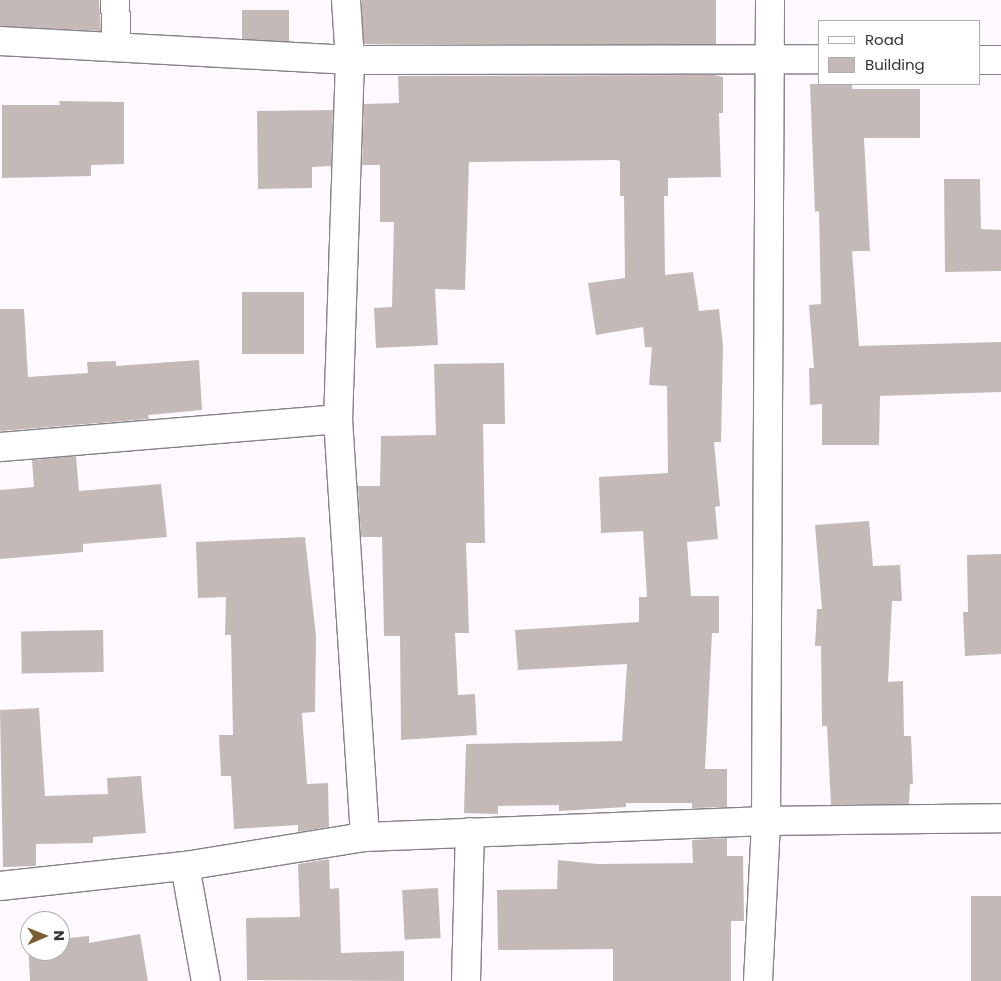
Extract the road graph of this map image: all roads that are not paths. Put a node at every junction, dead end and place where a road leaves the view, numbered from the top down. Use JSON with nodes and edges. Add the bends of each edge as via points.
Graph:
{"nodes":[{"id":1,"x":115,"y":0,"type":"edge"},
{"id":2,"x":346,"y":0,"type":"edge"},
{"id":3,"x":770,"y":0,"type":"edge"},
{"id":4,"x":0,"y":41,"type":"edge"},
{"id":5,"x":117,"y":47,"type":"junction"},
{"id":6,"x":772,"y":58,"type":"junction"},
{"id":7,"x":818,"y":59,"type":"edge"},
{"id":8,"x":350,"y":60,"type":"junction"},
{"id":9,"x":981,"y":60,"type":"edge"},
{"id":10,"x":1001,"y":60,"type":"edge"},
{"id":11,"x":338,"y":419,"type":"junction"},
{"id":12,"x":0,"y":447,"type":"edge"},
{"id":13,"x":1001,"y":818,"type":"edge"},
{"id":14,"x":766,"y":821,"type":"junction"},
{"id":15,"x":470,"y":832,"type":"junction"},
{"id":16,"x":365,"y":837,"type":"junction"},
{"id":17,"x":185,"y":866,"type":"junction"},
{"id":18,"x":0,"y":886,"type":"edge"},
{"id":19,"x":206,"y":981,"type":"edge"},
{"id":20,"x":466,"y":981,"type":"edge"},
{"id":21,"x":758,"y":981,"type":"edge"}],
"edges":[{"from":1,"to":5,"type":"street"},
{"from":2,"to":8,"type":"street"},
{"from":3,"to":6,"type":"street"},
{"from":4,"to":5,"type":"street"},
{"from":5,"to":8,"type":"street"},
{"from":6,"to":7,"type":"street"},
{"from":6,"to":8,"type":"street"},
{"from":6,"to":14,"type":"street"},
{"from":8,"to":11,"type":"street"},
{"from":9,"to":10,"type":"street"},
{"from":11,"to":12,"type":"street"},
{"from":11,"to":16,"type":"street"},
{"from":13,"to":14,"type":"street"},
{"from":14,"to":15,"type":"street"},
{"from":14,"to":21,"type":"street"},
{"from":15,"to":16,"type":"street"},
{"from":15,"to":20,"type":"street"},
{"from":16,"to":17,"type":"street"},
{"from":17,"to":18,"type":"street"},
{"from":17,"to":19,"type":"street"}]}
